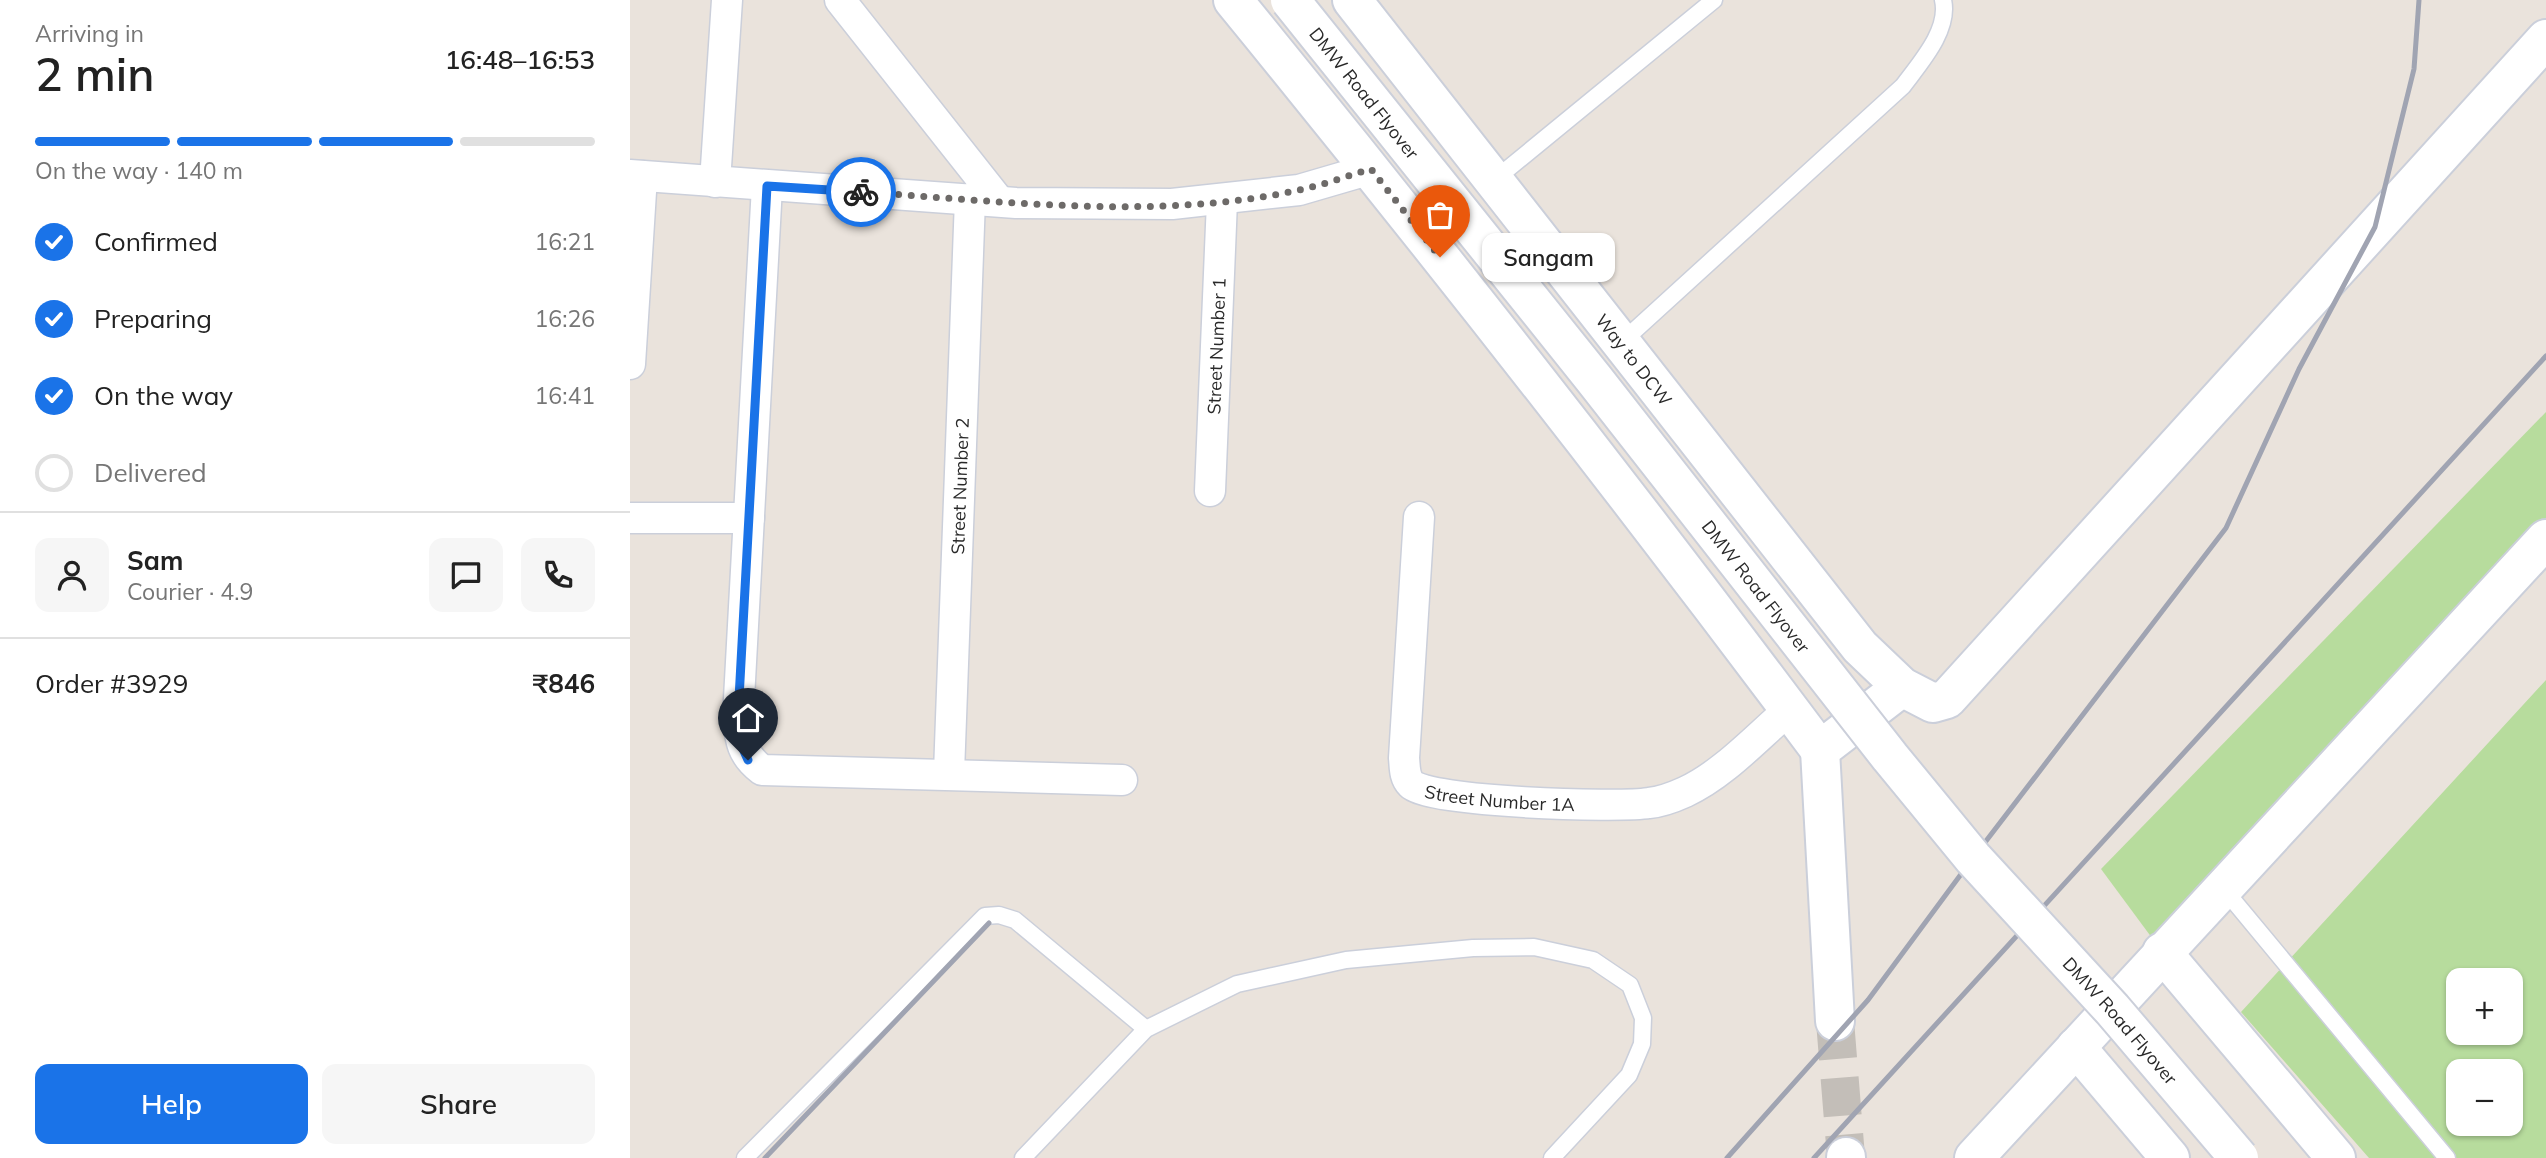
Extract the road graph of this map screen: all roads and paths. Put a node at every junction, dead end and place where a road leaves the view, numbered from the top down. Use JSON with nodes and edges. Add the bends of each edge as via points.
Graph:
{"nodes":[{"id":1,"x":727,"y":0,"type":"edge"},
{"id":2,"x":840,"y":0,"type":"edge"},
{"id":3,"x":1233,"y":0,"type":"edge"},
{"id":4,"x":1290,"y":0,"type":"edge"},
{"id":5,"x":1352,"y":0,"type":"edge"},
{"id":6,"x":1714,"y":0,"type":"edge"},
{"id":7,"x":1943,"y":0,"type":"edge"},
{"id":8,"x":2546,"y":39,"type":"edge"},
{"id":9,"x":1371,"y":169,"type":"junction"},
{"id":10,"x":636,"y":175,"type":"edge"},
{"id":11,"x":1493,"y":181,"type":"junction"},
{"id":12,"x":715,"y":182,"type":"junction"},
{"id":13,"x":767,"y":186,"type":"junction"},
{"id":14,"x":985,"y":200,"type":"junction"},
{"id":15,"x":1222,"y":201,"type":"junction"},
{"id":16,"x":1623,"y":341,"type":"junction"},
{"id":17,"x":630,"y":364,"type":"edge"},
{"id":18,"x":1210,"y":491,"type":"dead end"},
{"id":19,"x":749,"y":517,"type":"junction"},
{"id":20,"x":1419,"y":517,"type":"dead end"},
{"id":21,"x":630,"y":518,"type":"edge"},
{"id":22,"x":2546,"y":539,"type":"edge"},
{"id":23,"x":1917,"y":695,"type":"junction"},
{"id":24,"x":1790,"y":709,"type":"junction"},
{"id":25,"x":1820,"y":750,"type":"junction"},
{"id":26,"x":949,"y":773,"type":"junction"},
{"id":27,"x":1122,"y":780,"type":"dead end"},
{"id":28,"x":2223,"y":888,"type":"junction"},
{"id":29,"x":2162,"y":951,"type":"junction"},
{"id":30,"x":1835,"y":1021,"type":"tunnel mouth"},
{"id":31,"x":1146,"y":1029,"type":"junction"},
{"id":32,"x":2076,"y":1047,"type":"junction"},
{"id":33,"x":746,"y":1158,"type":"edge"},
{"id":34,"x":1023,"y":1158,"type":"edge"},
{"id":35,"x":1552,"y":1158,"type":"edge"},
{"id":36,"x":1974,"y":1158,"type":"edge"},
{"id":37,"x":2170,"y":1158,"type":"edge"},
{"id":38,"x":2239,"y":1158,"type":"edge"},
{"id":39,"x":2336,"y":1158,"type":"edge"},
{"id":40,"x":2447,"y":1158,"type":"edge"}],
"edges":[{"from":1,"to":12,"type":"street"},
{"from":2,"to":14,"type":"street"},
{"from":3,"to":9,"type":"street"},
{"from":4,"to":38,"type":"street","name":"DMW Road Flyover","bridge":true,"via":[[1973,858],[2112,1009]]},
{"from":5,"to":11,"type":"street","name":"Way to DCW"},
{"from":6,"to":11,"type":"lane"},
{"from":7,"to":16,"type":"lane","via":[[1946,12],[1930,48],[1903,86]]},
{"from":8,"to":23,"type":"street","via":[[1947,699]]},
{"from":9,"to":15,"type":"street","via":[[1299,190]]},
{"from":9,"to":24,"type":"street","via":[[1682,564]]},
{"from":10,"to":12,"type":"street"},
{"from":10,"to":17,"type":"street"},
{"from":11,"to":16,"type":"street","name":"Way to DCW"},
{"from":12,"to":13,"type":"street"},
{"from":13,"to":14,"type":"street"},
{"from":13,"to":19,"type":"street"},
{"from":14,"to":15,"type":"street"},
{"from":14,"to":26,"type":"street","name":"Street Number 2"},
{"from":15,"to":18,"type":"street","name":"Street Number 1"},
{"from":16,"to":23,"type":"street","name":"Way to DCW","via":[[1860,647]]},
{"from":19,"to":21,"type":"street"},
{"from":19,"to":26,"type":"street","via":[[738,717],[740,742],[748,760],[762,770]]},
{"from":20,"to":24,"type":"street","name":"Street Number 1A","via":[[1404,758],[1411,785],[1426,793],[1511,801],[1650,803],[1686,792]]},
{"from":22,"to":28,"type":"street"},
{"from":23,"to":25,"type":"street"},
{"from":24,"to":25,"type":"street"},
{"from":25,"to":30,"type":"street"},
{"from":26,"to":27,"type":"street"},
{"from":28,"to":29,"type":"street"},
{"from":28,"to":40,"type":"lane"},
{"from":29,"to":32,"type":"street"},
{"from":29,"to":39,"type":"street"},
{"from":31,"to":33,"type":"lane","via":[[1016,919],[985,916]]},
{"from":31,"to":34,"type":"lane"},
{"from":31,"to":35,"type":"lane","via":[[1237,984],[1346,960],[1534,947],[1593,960],[1630,985],[1643,1018],[1642,1044],[1629,1075]]},
{"from":32,"to":36,"type":"street"},
{"from":32,"to":37,"type":"street"}]}
